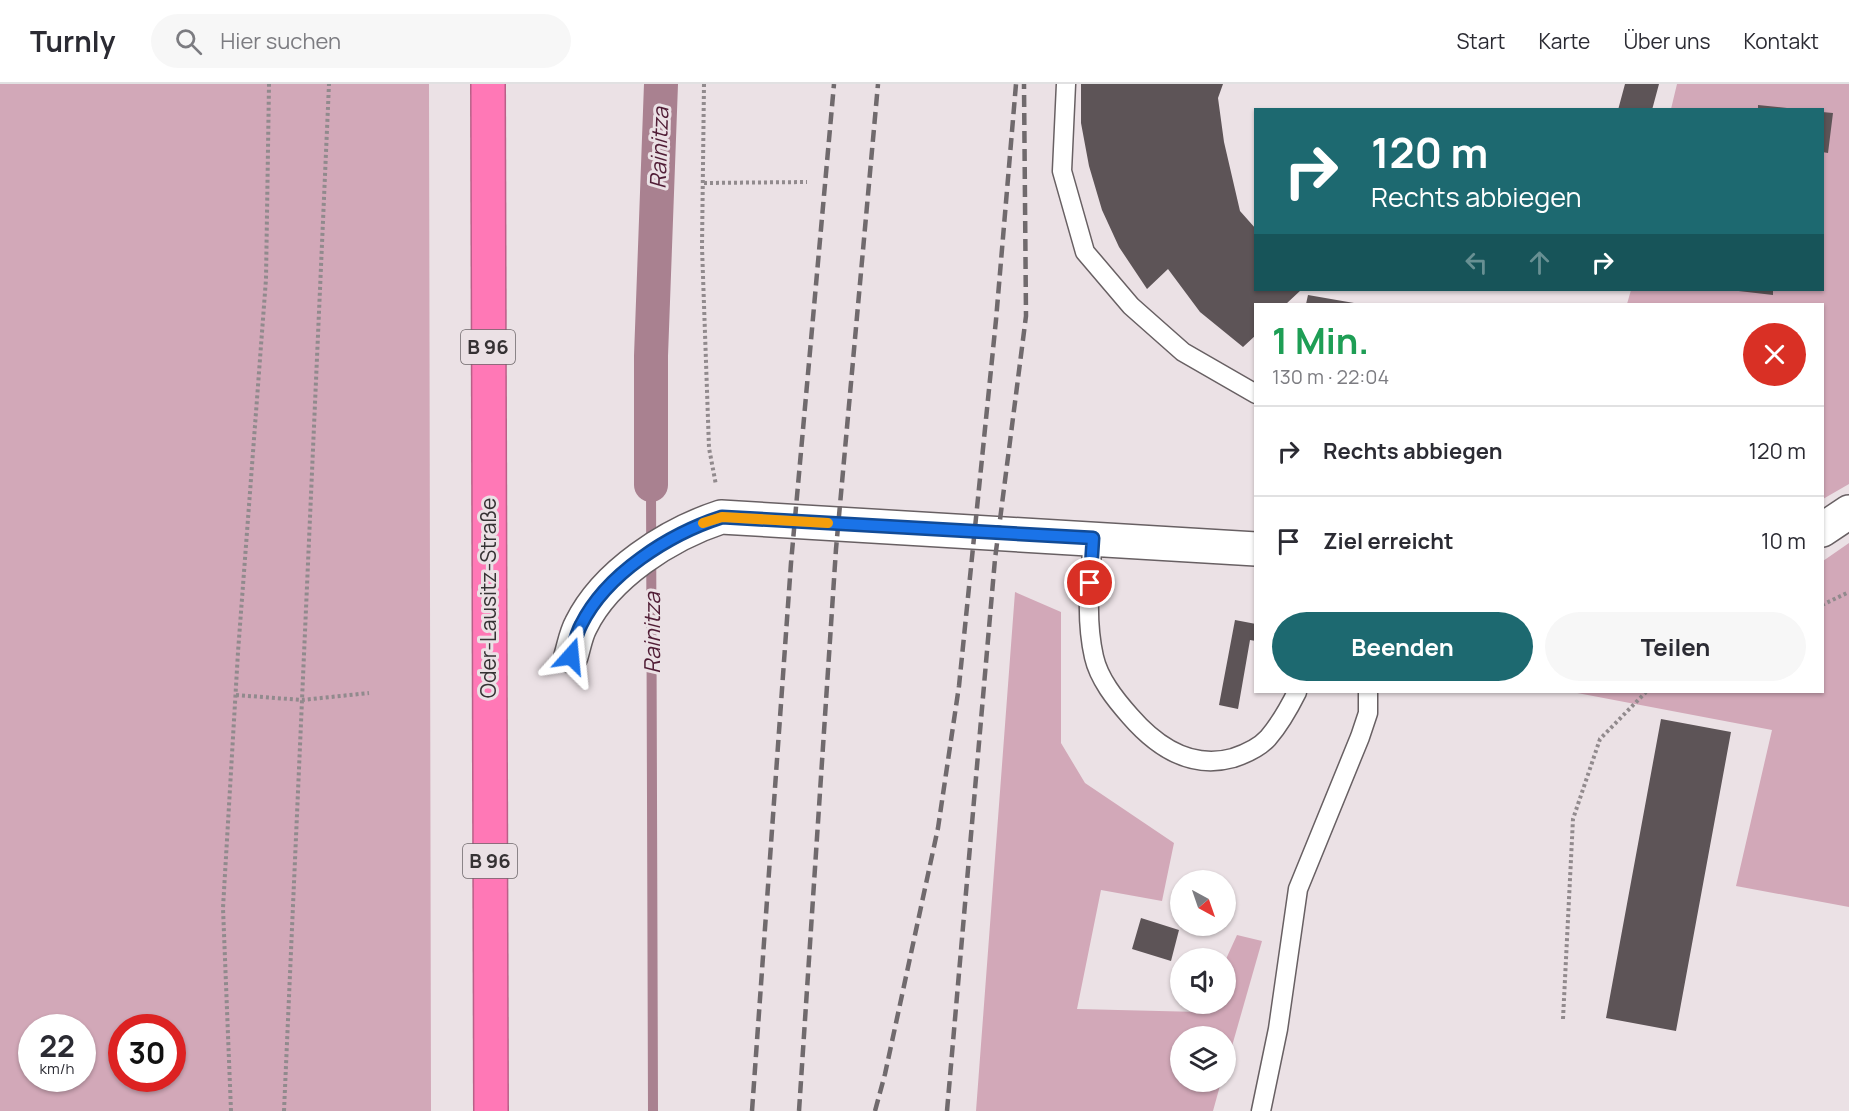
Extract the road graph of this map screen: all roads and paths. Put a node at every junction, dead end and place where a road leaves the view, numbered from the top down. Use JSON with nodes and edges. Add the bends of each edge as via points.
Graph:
{"nodes":[{"id":1,"x":268,"y":84,"type":"edge"},
{"id":2,"x":329,"y":84,"type":"edge"},
{"id":3,"x":488,"y":84,"type":"edge"},
{"id":4,"x":704,"y":84,"type":"edge"},
{"id":5,"x":1066,"y":84,"type":"edge"},
{"id":6,"x":807,"y":182,"type":"dead end"},
{"id":7,"x":704,"y":183,"type":"junction"},
{"id":8,"x":1254,"y":393,"type":"edge"},
{"id":9,"x":1849,"y":512,"type":"edge"},
{"id":10,"x":708,"y":521,"type":"junction"},
{"id":11,"x":1824,"y":529,"type":"edge"},
{"id":12,"x":1093,"y":538,"type":"junction"},
{"id":13,"x":1254,"y":549,"type":"edge"},
{"id":14,"x":1849,"y":592,"type":"edge"},
{"id":15,"x":1824,"y":604,"type":"edge"},
{"id":16,"x":571,"y":656,"type":"dead end"},
{"id":17,"x":369,"y":693,"type":"dead end"},
{"id":18,"x":1296,"y":693,"type":"edge"},
{"id":19,"x":1368,"y":693,"type":"edge"},
{"id":20,"x":1645,"y":693,"type":"edge"},
{"id":21,"x":236,"y":695,"type":"junction"},
{"id":22,"x":302,"y":700,"type":"junction"},
{"id":23,"x":1563,"y":1019,"type":"dead end"},
{"id":24,"x":231,"y":1111,"type":"edge"},
{"id":25,"x":284,"y":1111,"type":"edge"},
{"id":26,"x":491,"y":1111,"type":"edge"},
{"id":27,"x":1261,"y":1111,"type":"edge"}],
"edges":[{"from":1,"to":21,"type":"path","via":[[266,279]]},
{"from":2,"to":22,"type":"path"},
{"from":3,"to":26,"type":"highway","name":"Oder-Lausitz-Straße","number":"B 96"},
{"from":4,"to":7,"type":"path"},
{"from":5,"to":8,"type":"lane","via":[[1062,171],[1085,252],[1131,306],[1183,352]]},
{"from":6,"to":7,"type":"path"},
{"from":7,"to":10,"type":"path"},
{"from":9,"to":11,"type":"street"},
{"from":10,"to":12,"type":"street"},
{"from":10,"to":16,"type":"street","via":[[658,546],[622,574],[581,625]]},
{"from":12,"to":13,"type":"street"},
{"from":12,"to":18,"type":"lane","via":[[1088,606],[1094,658],[1103,680],[1146,735],[1193,761],[1217,763],[1246,754],[1266,740]]},
{"from":14,"to":15,"type":"path"},
{"from":17,"to":22,"type":"path"},
{"from":19,"to":27,"type":"lane","via":[[1368,713],[1360,737],[1298,889],[1278,1029]]},
{"from":20,"to":23,"type":"path","via":[[1600,739],[1573,819]]},
{"from":21,"to":22,"type":"path"},
{"from":21,"to":24,"type":"path","via":[[223,908]]},
{"from":22,"to":25,"type":"path"}]}
